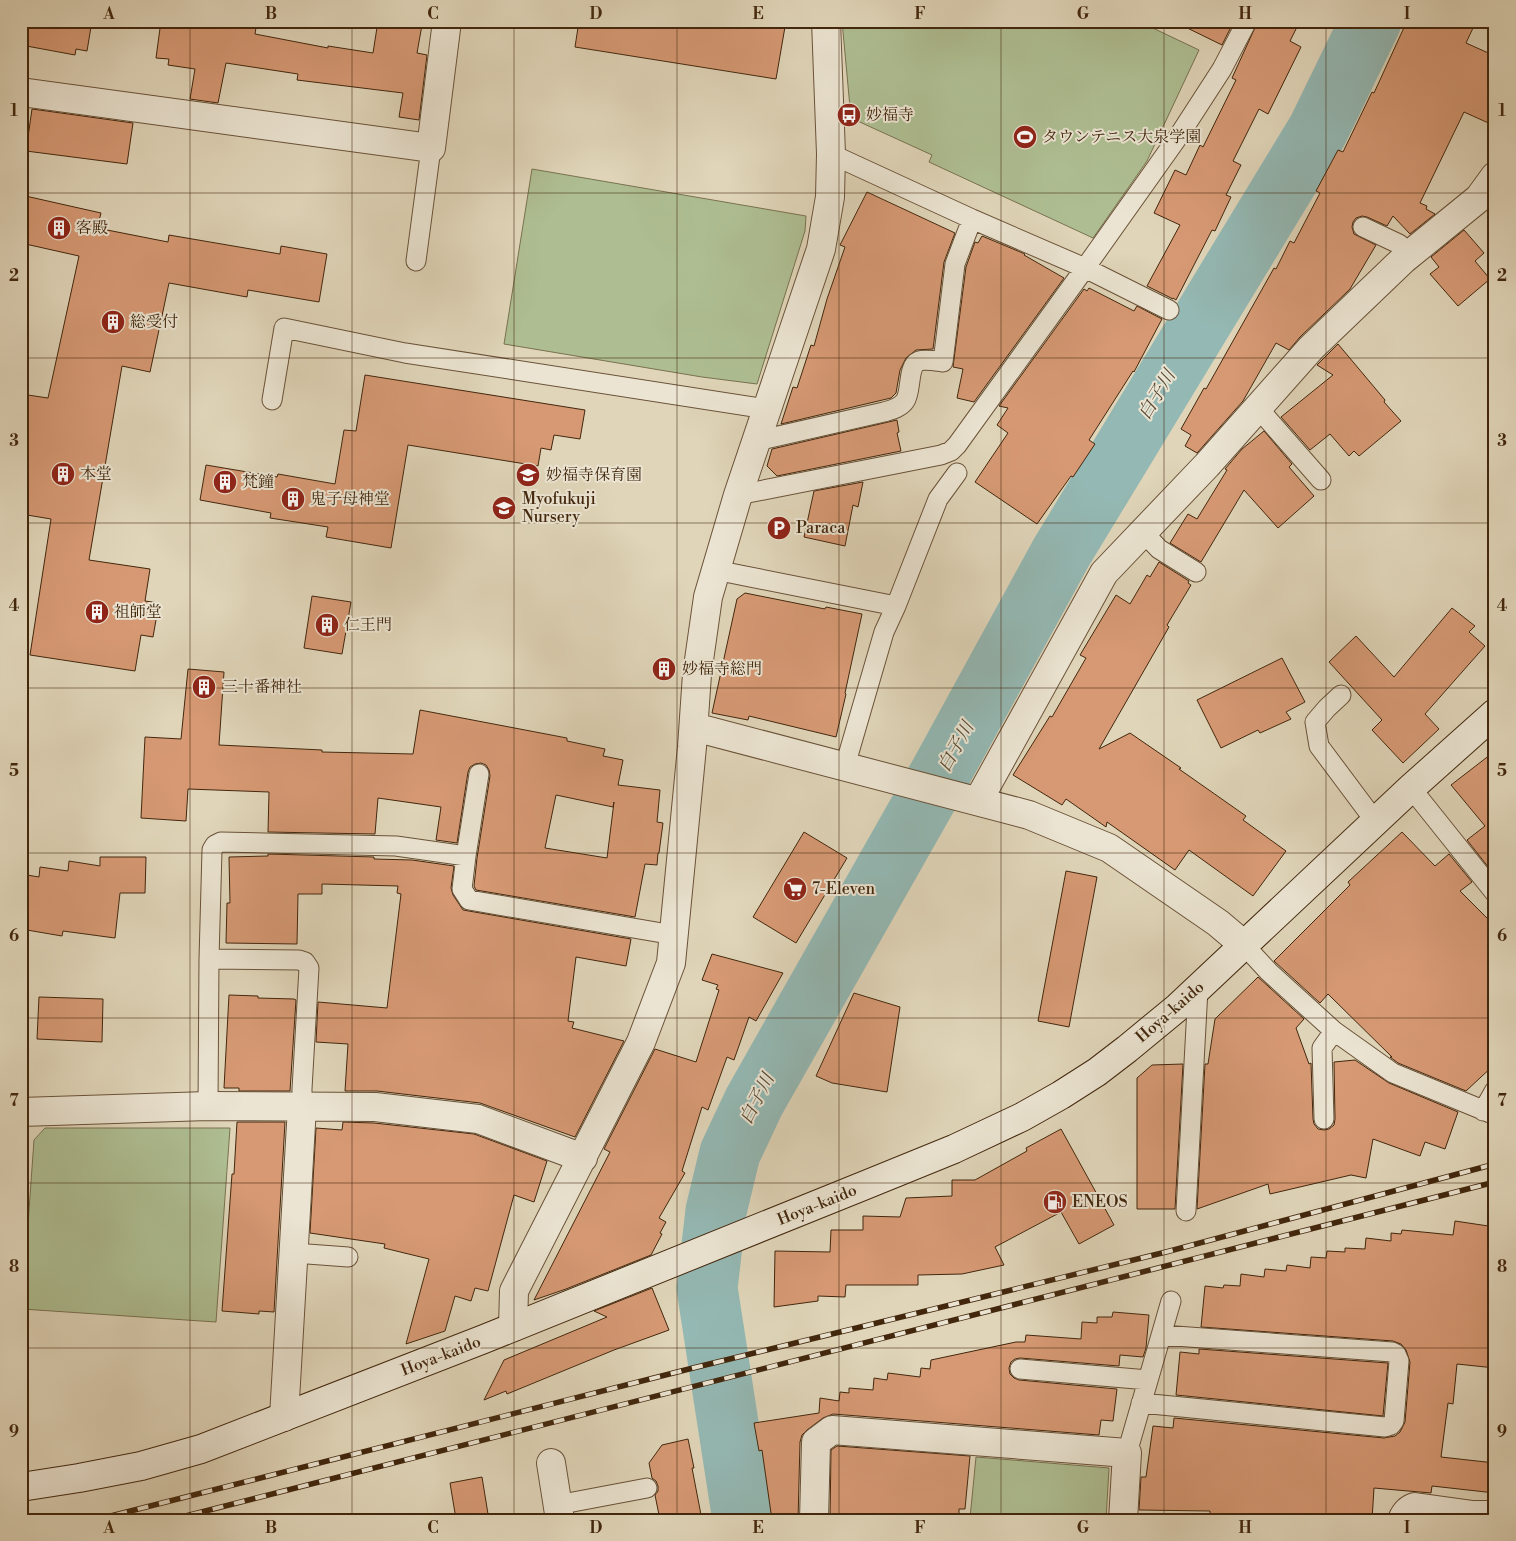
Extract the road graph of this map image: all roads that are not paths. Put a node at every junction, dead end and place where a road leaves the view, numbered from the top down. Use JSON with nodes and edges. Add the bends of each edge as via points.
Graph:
{"nodes":[{"id":1,"x":447,"y":21,"type":"edge"},
{"id":2,"x":826,"y":21,"type":"edge"},
{"id":3,"x":1247,"y":21,"type":"edge"},
{"id":4,"x":21,"y":92,"type":"edge"},
{"id":5,"x":431,"y":148,"type":"junction"},
{"id":6,"x":831,"y":154,"type":"junction"},
{"id":7,"x":1495,"y":176,"type":"edge"},
{"id":8,"x":972,"y":219,"type":"junction"},
{"id":9,"x":1363,"y":228,"type":"dead end"},
{"id":10,"x":1410,"y":254,"type":"junction"},
{"id":11,"x":416,"y":261,"type":"dead end"},
{"id":12,"x":1085,"y":268,"type":"junction"},
{"id":13,"x":1169,"y":310,"type":"dead end"},
{"id":14,"x":272,"y":400,"type":"dead end"},
{"id":15,"x":1258,"y":408,"type":"junction"},
{"id":16,"x":767,"y":409,"type":"junction"},
{"id":17,"x":756,"y":441,"type":"junction"},
{"id":18,"x":957,"y":473,"type":"dead end"},
{"id":19,"x":1321,"y":480,"type":"dead end"},
{"id":20,"x":738,"y":495,"type":"junction"},
{"id":21,"x":1143,"y":532,"type":"junction"},
{"id":22,"x":715,"y":570,"type":"junction"},
{"id":23,"x":1196,"y":572,"type":"dead end"},
{"id":24,"x":896,"y":606,"type":"junction"},
{"id":25,"x":1341,"y":696,"type":"dead end"},
{"id":26,"x":1495,"y":713,"type":"edge"},
{"id":27,"x":694,"y":727,"type":"junction"},
{"id":28,"x":844,"y":766,"type":"junction"},
{"id":29,"x":479,"y":774,"type":"dead end"},
{"id":30,"x":1411,"y":788,"type":"junction"},
{"id":31,"x":966,"y":798,"type":"junction"},
{"id":32,"x":1376,"y":821,"type":"junction"},
{"id":33,"x":466,"y":856,"type":"junction"},
{"id":34,"x":1495,"y":893,"type":"edge"},
{"id":35,"x":674,"y":935,"type":"junction"},
{"id":36,"x":1244,"y":945,"type":"junction"},
{"id":37,"x":209,"y":959,"type":"junction"},
{"id":38,"x":1198,"y":989,"type":"junction"},
{"id":39,"x":1334,"y":1031,"type":"junction"},
{"id":40,"x":1495,"y":1090,"type":"edge"},
{"id":41,"x":208,"y":1106,"type":"junction"},
{"id":42,"x":302,"y":1107,"type":"junction"},
{"id":43,"x":21,"y":1112,"type":"edge"},
{"id":44,"x":1489,"y":1113,"type":"edge"},
{"id":45,"x":1324,"y":1119,"type":"dead end"},
{"id":46,"x":583,"y":1158,"type":"junction"},
{"id":47,"x":1186,"y":1211,"type":"dead end"},
{"id":48,"x":294,"y":1253,"type":"junction"},
{"id":49,"x":348,"y":1257,"type":"dead end"},
{"id":50,"x":1171,"y":1301,"type":"dead end"},
{"id":51,"x":513,"y":1327,"type":"junction"},
{"id":52,"x":1162,"y":1335,"type":"junction"},
{"id":53,"x":1020,"y":1369,"type":"dead end"},
{"id":54,"x":1148,"y":1380,"type":"junction"},
{"id":55,"x":1141,"y":1403,"type":"junction"},
{"id":56,"x":284,"y":1417,"type":"junction"},
{"id":57,"x":1127,"y":1453,"type":"junction"},
{"id":58,"x":551,"y":1463,"type":"dead end"},
{"id":59,"x":21,"y":1487,"type":"edge"},
{"id":60,"x":647,"y":1488,"type":"dead end"},
{"id":61,"x":559,"y":1512,"type":"edge"},
{"id":62,"x":1495,"y":1515,"type":"edge"},
{"id":63,"x":814,"y":1520,"type":"edge"},
{"id":64,"x":1123,"y":1520,"type":"edge"},
{"id":65,"x":1402,"y":1520,"type":"edge"}],
"edges":[{"from":1,"to":5,"type":"street"},
{"from":2,"to":6,"type":"street"},
{"from":3,"to":12,"type":"lane","via":[[1198,107]]},
{"from":4,"to":5,"type":"street"},
{"from":5,"to":11,"type":"lane"},
{"from":6,"to":8,"type":"lane"},
{"from":6,"to":16,"type":"street","via":[[830,197],[821,249]]},
{"from":7,"to":10,"type":"street","via":[[1479,198]]},
{"from":8,"to":12,"type":"lane"},
{"from":8,"to":17,"type":"lane","via":[[955,264],[942,362],[917,362],[905,401],[898,408],[884,412]]},
{"from":9,"to":10,"type":"lane","via":[[1399,244]]},
{"from":10,"to":15,"type":"street","via":[[1311,348]]},
{"from":12,"to":13,"type":"lane"},
{"from":12,"to":20,"type":"lane","via":[[951,450]]},
{"from":14,"to":16,"type":"lane","via":[[284,328],[405,353]]},
{"from":15,"to":19,"type":"lane"},
{"from":15,"to":21,"type":"street"},
{"from":16,"to":17,"type":"street"},
{"from":17,"to":20,"type":"street"},
{"from":18,"to":24,"type":"lane","via":[[938,499]]},
{"from":20,"to":22,"type":"street"},
{"from":21,"to":23,"type":"lane","via":[[1159,549]]},
{"from":21,"to":31,"type":"street","via":[[1104,573]]},
{"from":22,"to":24,"type":"lane"},
{"from":22,"to":27,"type":"street","via":[[702,638]]},
{"from":24,"to":28,"type":"lane","via":[[884,632]]},
{"from":25,"to":32,"type":"lane","via":[[1315,722],[1319,746]]},
{"from":26,"to":30,"type":"street","name":"Hoya-kaido"},
{"from":27,"to":28,"type":"street"},
{"from":27,"to":35,"type":"street"},
{"from":28,"to":31,"type":"street"},
{"from":29,"to":33,"type":"lane"},
{"from":30,"to":32,"type":"street","name":"Hoya-kaido"},
{"from":30,"to":34,"type":"lane"},
{"from":31,"to":36,"type":"street","via":[[1029,814],[1109,848],[1218,923]]},
{"from":32,"to":36,"type":"street","name":"Hoya-kaido"},
{"from":33,"to":35,"type":"lane","via":[[462,889],[469,900]]},
{"from":33,"to":37,"type":"lane","via":[[396,846],[222,842],[212,850]]},
{"from":35,"to":46,"type":"street","via":[[671,963],[641,1042]]},
{"from":36,"to":38,"type":"street","name":"Hoya-kaido"},
{"from":36,"to":39,"type":"lane"},
{"from":37,"to":41,"type":"lane"},
{"from":37,"to":42,"type":"lane","via":[[299,960],[309,968]]},
{"from":38,"to":47,"type":"lane"},
{"from":38,"to":51,"type":"street","name":"Hoya-kaido","via":[[1097,1072],[1022,1117],[954,1149]]},
{"from":39,"to":44,"type":"lane","via":[[1393,1073]]},
{"from":39,"to":45,"type":"lane","via":[[1322,1048]]},
{"from":40,"to":44,"type":"lane"},
{"from":41,"to":42,"type":"street"},
{"from":41,"to":43,"type":"street"},
{"from":42,"to":46,"type":"street","via":[[374,1107],[478,1119]]},
{"from":42,"to":48,"type":"street"},
{"from":46,"to":51,"type":"street","via":[[514,1291]]},
{"from":48,"to":49,"type":"lane"},
{"from":48,"to":56,"type":"street"},
{"from":50,"to":52,"type":"lane"},
{"from":51,"to":56,"type":"street","name":"Hoya-kaido"},
{"from":52,"to":54,"type":"lane"},
{"from":52,"to":55,"type":"lane","via":[[1392,1352],[1399,1361],[1394,1421],[1385,1427]]},
{"from":53,"to":54,"type":"lane"},
{"from":54,"to":55,"type":"lane"},
{"from":55,"to":57,"type":"lane"},
{"from":56,"to":59,"type":"street","name":"Hoya-kaido","via":[[201,1449],[141,1466]]},
{"from":57,"to":63,"type":"street","via":[[832,1430],[816,1442]]},
{"from":57,"to":64,"type":"street"},
{"from":58,"to":61,"type":"street"},
{"from":60,"to":61,"type":"lane"},
{"from":62,"to":65,"type":"street","via":[[1415,1507],[1405,1513]]}]}
